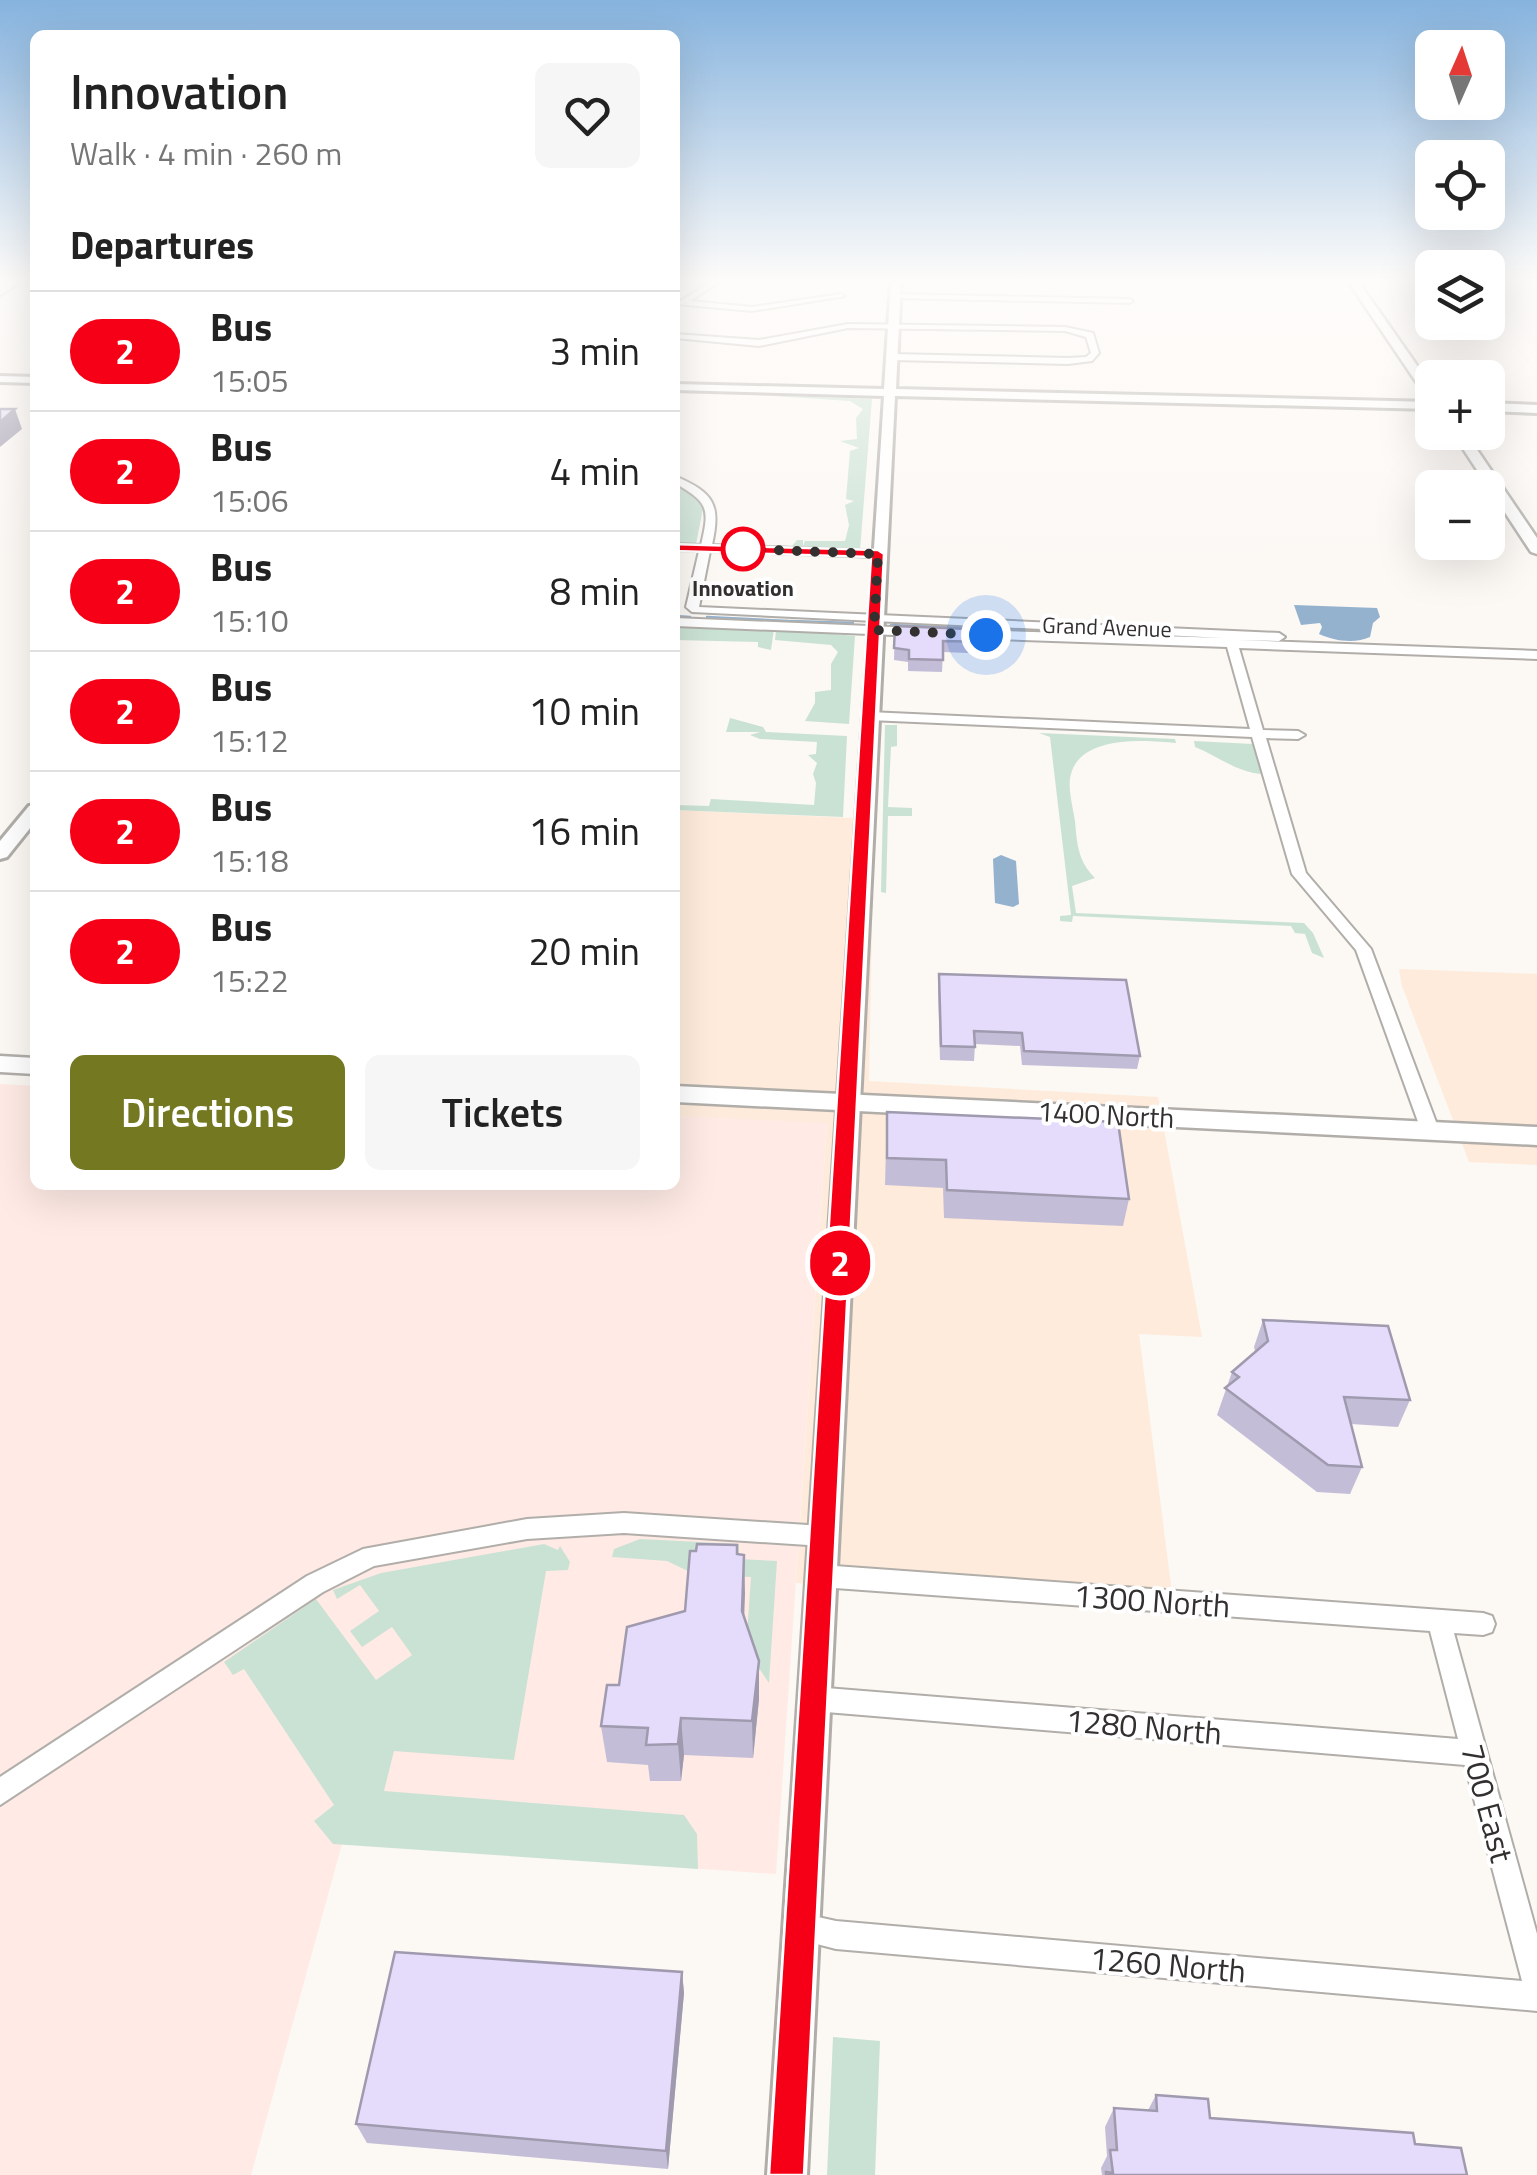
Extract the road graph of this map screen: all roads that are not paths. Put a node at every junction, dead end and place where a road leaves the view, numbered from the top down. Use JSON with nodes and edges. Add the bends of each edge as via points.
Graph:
{"nodes":[{"id":1,"x":889,"y":382,"type":"edge"},
{"id":2,"x":680,"y":387,"type":"edge"},
{"id":3,"x":888,"y":392,"type":"junction"},
{"id":4,"x":1415,"y":406,"type":"edge"},
{"id":5,"x":1505,"y":408,"type":"edge"},
{"id":6,"x":1537,"y":409,"type":"edge"},
{"id":7,"x":1470,"y":450,"type":"edge"},
{"id":8,"x":680,"y":481,"type":"edge"},
{"id":9,"x":680,"y":547,"type":"edge"},
{"id":10,"x":707,"y":548,"type":"junction"},
{"id":11,"x":1537,"y":549,"type":"edge"},
{"id":12,"x":878,"y":554,"type":"junction"},
{"id":13,"x":680,"y":622,"type":"edge"},
{"id":14,"x":874,"y":624,"type":"junction"},
{"id":15,"x":1230,"y":639,"type":"junction"},
{"id":16,"x":1537,"y":655,"type":"edge"},
{"id":17,"x":869,"y":716,"type":"junction"},
{"id":18,"x":1260,"y":734,"type":"junction"},
{"id":19,"x":1298,"y":735,"type":"dead end"},
{"id":20,"x":30,"y":816,"type":"edge"},
{"id":21,"x":0,"y":853,"type":"edge"},
{"id":22,"x":0,"y":1064,"type":"edge"},
{"id":23,"x":30,"y":1066,"type":"edge"},
{"id":24,"x":680,"y":1094,"type":"edge"},
{"id":25,"x":849,"y":1102,"type":"junction"},
{"id":26,"x":1430,"y":1130,"type":"junction"},
{"id":27,"x":1537,"y":1136,"type":"edge"},
{"id":28,"x":823,"y":1536,"type":"junction"},
{"id":29,"x":821,"y":1576,"type":"junction"},
{"id":30,"x":1439,"y":1621,"type":"junction"},
{"id":31,"x":1483,"y":1624,"type":"dead end"},
{"id":32,"x":814,"y":1699,"type":"junction"},
{"id":33,"x":1474,"y":1753,"type":"junction"},
{"id":34,"x":0,"y":1792,"type":"edge"},
{"id":35,"x":799,"y":1926,"type":"junction"},
{"id":36,"x":1537,"y":1986,"type":"edge"},
{"id":37,"x":1537,"y":1997,"type":"edge"},
{"id":38,"x":786,"y":2175,"type":"edge"}],
"edges":[{"from":1,"to":3,"type":"street"},
{"from":2,"to":3,"type":"street"},
{"from":3,"to":4,"type":"street"},
{"from":3,"to":12,"type":"street"},
{"from":5,"to":6,"type":"street"},
{"from":7,"to":11,"type":"main road"},
{"from":8,"to":10,"type":"street","via":[[706,498],[713,516]]},
{"from":9,"to":10,"type":"street"},
{"from":10,"to":12,"type":"street"},
{"from":10,"to":14,"type":"street","name":"Grand Avenue","via":[[693,609]]},
{"from":12,"to":14,"type":"street"},
{"from":13,"to":14,"type":"street","name":"Grand Avenue"},
{"from":14,"to":15,"type":"street","name":"Grand Avenue"},
{"from":14,"to":17,"type":"street"},
{"from":15,"to":16,"type":"street","name":"Grand Avenue"},
{"from":15,"to":18,"type":"street"},
{"from":17,"to":18,"type":"street"},
{"from":17,"to":25,"type":"street"},
{"from":18,"to":19,"type":"street"},
{"from":18,"to":26,"type":"street","via":[[1299,874],[1363,949]]},
{"from":20,"to":21,"type":"street"},
{"from":22,"to":23,"type":"main road"},
{"from":24,"to":25,"type":"main road","name":"1400 North"},
{"from":25,"to":26,"type":"main road","name":"1400 North"},
{"from":25,"to":28,"type":"street"},
{"from":26,"to":27,"type":"main road","name":"1400 North"},
{"from":28,"to":29,"type":"street"},
{"from":28,"to":34,"type":"street","via":[[588,1524],[372,1556],[314,1584]]},
{"from":29,"to":30,"type":"street","name":"1300 North"},
{"from":29,"to":32,"type":"street"},
{"from":30,"to":31,"type":"street","name":"1300 North"},
{"from":30,"to":33,"type":"street","name":"700 East"},
{"from":32,"to":33,"type":"street","name":"1280 North"},
{"from":32,"to":35,"type":"street"},
{"from":33,"to":36,"type":"street","name":"700 East"},
{"from":35,"to":37,"type":"street","name":"1260 North","via":[[836,1935]]},
{"from":35,"to":38,"type":"street"}]}
